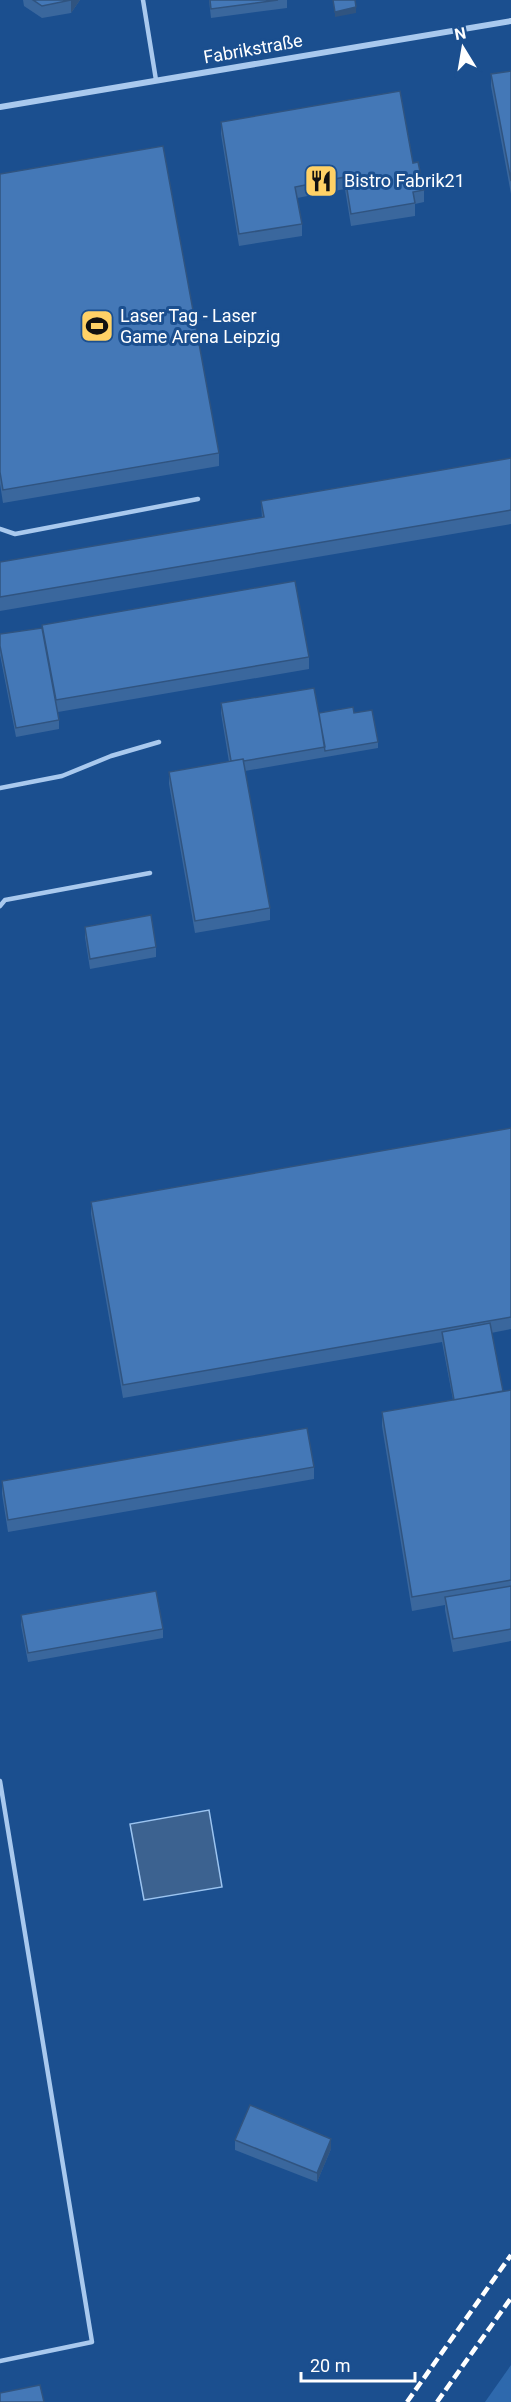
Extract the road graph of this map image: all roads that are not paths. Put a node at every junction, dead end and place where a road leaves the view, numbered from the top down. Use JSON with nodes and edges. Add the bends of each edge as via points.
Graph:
{"nodes":[{"id":1,"x":143,"y":0,"type":"edge"},
{"id":2,"x":511,"y":21,"type":"edge"},
{"id":3,"x":156,"y":81,"type":"junction"},
{"id":4,"x":0,"y":107,"type":"edge"},
{"id":5,"x":198,"y":499,"type":"dead end"},
{"id":6,"x":0,"y":529,"type":"edge"},
{"id":7,"x":159,"y":742,"type":"dead end"},
{"id":8,"x":0,"y":788,"type":"edge"},
{"id":9,"x":150,"y":873,"type":"dead end"},
{"id":10,"x":0,"y":906,"type":"edge"},
{"id":11,"x":0,"y":1781,"type":"edge"},
{"id":12,"x":0,"y":2361,"type":"edge"}],
"edges":[{"from":1,"to":3,"type":"lane"},
{"from":2,"to":3,"type":"street","name":"Fabrikstraße"},
{"from":3,"to":4,"type":"street","name":"Fabrikstraße"},
{"from":5,"to":6,"type":"lane","via":[[15,534]]},
{"from":7,"to":8,"type":"lane","via":[[62,776]]},
{"from":9,"to":10,"type":"lane","via":[[5,900]]},
{"from":11,"to":12,"type":"lane","via":[[92,2342]]}]}
